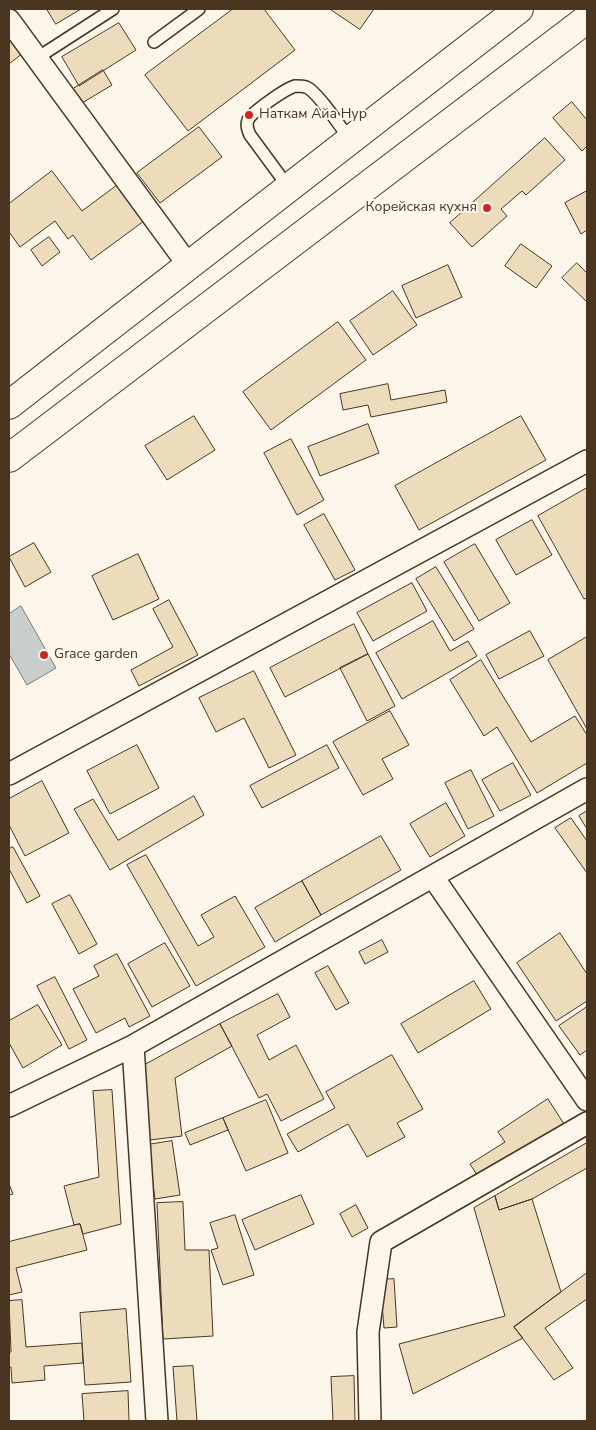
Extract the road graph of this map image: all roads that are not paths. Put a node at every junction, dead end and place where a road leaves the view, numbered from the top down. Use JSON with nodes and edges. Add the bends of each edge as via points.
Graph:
{"nodes":[{"id":1,"x":113,"y":9,"type":"edge"},
{"id":2,"x":199,"y":9,"type":"edge"},
{"id":3,"x":519,"y":9,"type":"edge"},
{"id":4,"x":587,"y":19,"type":"edge"},
{"id":5,"x":9,"y":20,"type":"edge"},
{"id":6,"x":154,"y":42,"type":"dead end"},
{"id":7,"x":37,"y":58,"type":"junction"},
{"id":8,"x":350,"y":140,"type":"junction"},
{"id":9,"x":289,"y":188,"type":"junction"},
{"id":10,"x":189,"y":266,"type":"junction"},
{"id":11,"x":9,"y":405,"type":"edge"},
{"id":12,"x":9,"y":458,"type":"edge"},
{"id":13,"x":587,"y":461,"type":"edge"},
{"id":14,"x":9,"y":774,"type":"edge"},
{"id":15,"x":587,"y":789,"type":"edge"},
{"id":16,"x":432,"y":877,"type":"junction"},
{"id":17,"x":133,"y":1046,"type":"junction"},
{"id":18,"x":587,"y":1100,"type":"edge"},
{"id":19,"x":9,"y":1106,"type":"edge"},
{"id":20,"x":587,"y":1123,"type":"edge"},
{"id":21,"x":157,"y":1421,"type":"edge"},
{"id":22,"x":370,"y":1421,"type":"edge"}],
"edges":[{"from":1,"to":7,"type":"lane"},
{"from":2,"to":6,"type":"lane"},
{"from":3,"to":8,"type":"highway"},
{"from":4,"to":12,"type":"highway"},
{"from":5,"to":7,"type":"street"},
{"from":7,"to":10,"type":"street"},
{"from":8,"to":9,"type":"highway"},
{"from":8,"to":9,"type":"lane","via":[[307,87],[296,86],[286,90],[255,113],[248,120],[250,136]]},
{"from":9,"to":10,"type":"highway"},
{"from":10,"to":11,"type":"highway"},
{"from":13,"to":14,"type":"street"},
{"from":15,"to":16,"type":"street"},
{"from":16,"to":17,"type":"street"},
{"from":16,"to":18,"type":"street"},
{"from":17,"to":19,"type":"street"},
{"from":17,"to":21,"type":"street"},
{"from":20,"to":22,"type":"street","via":[[381,1242],[368,1332]]}]}
